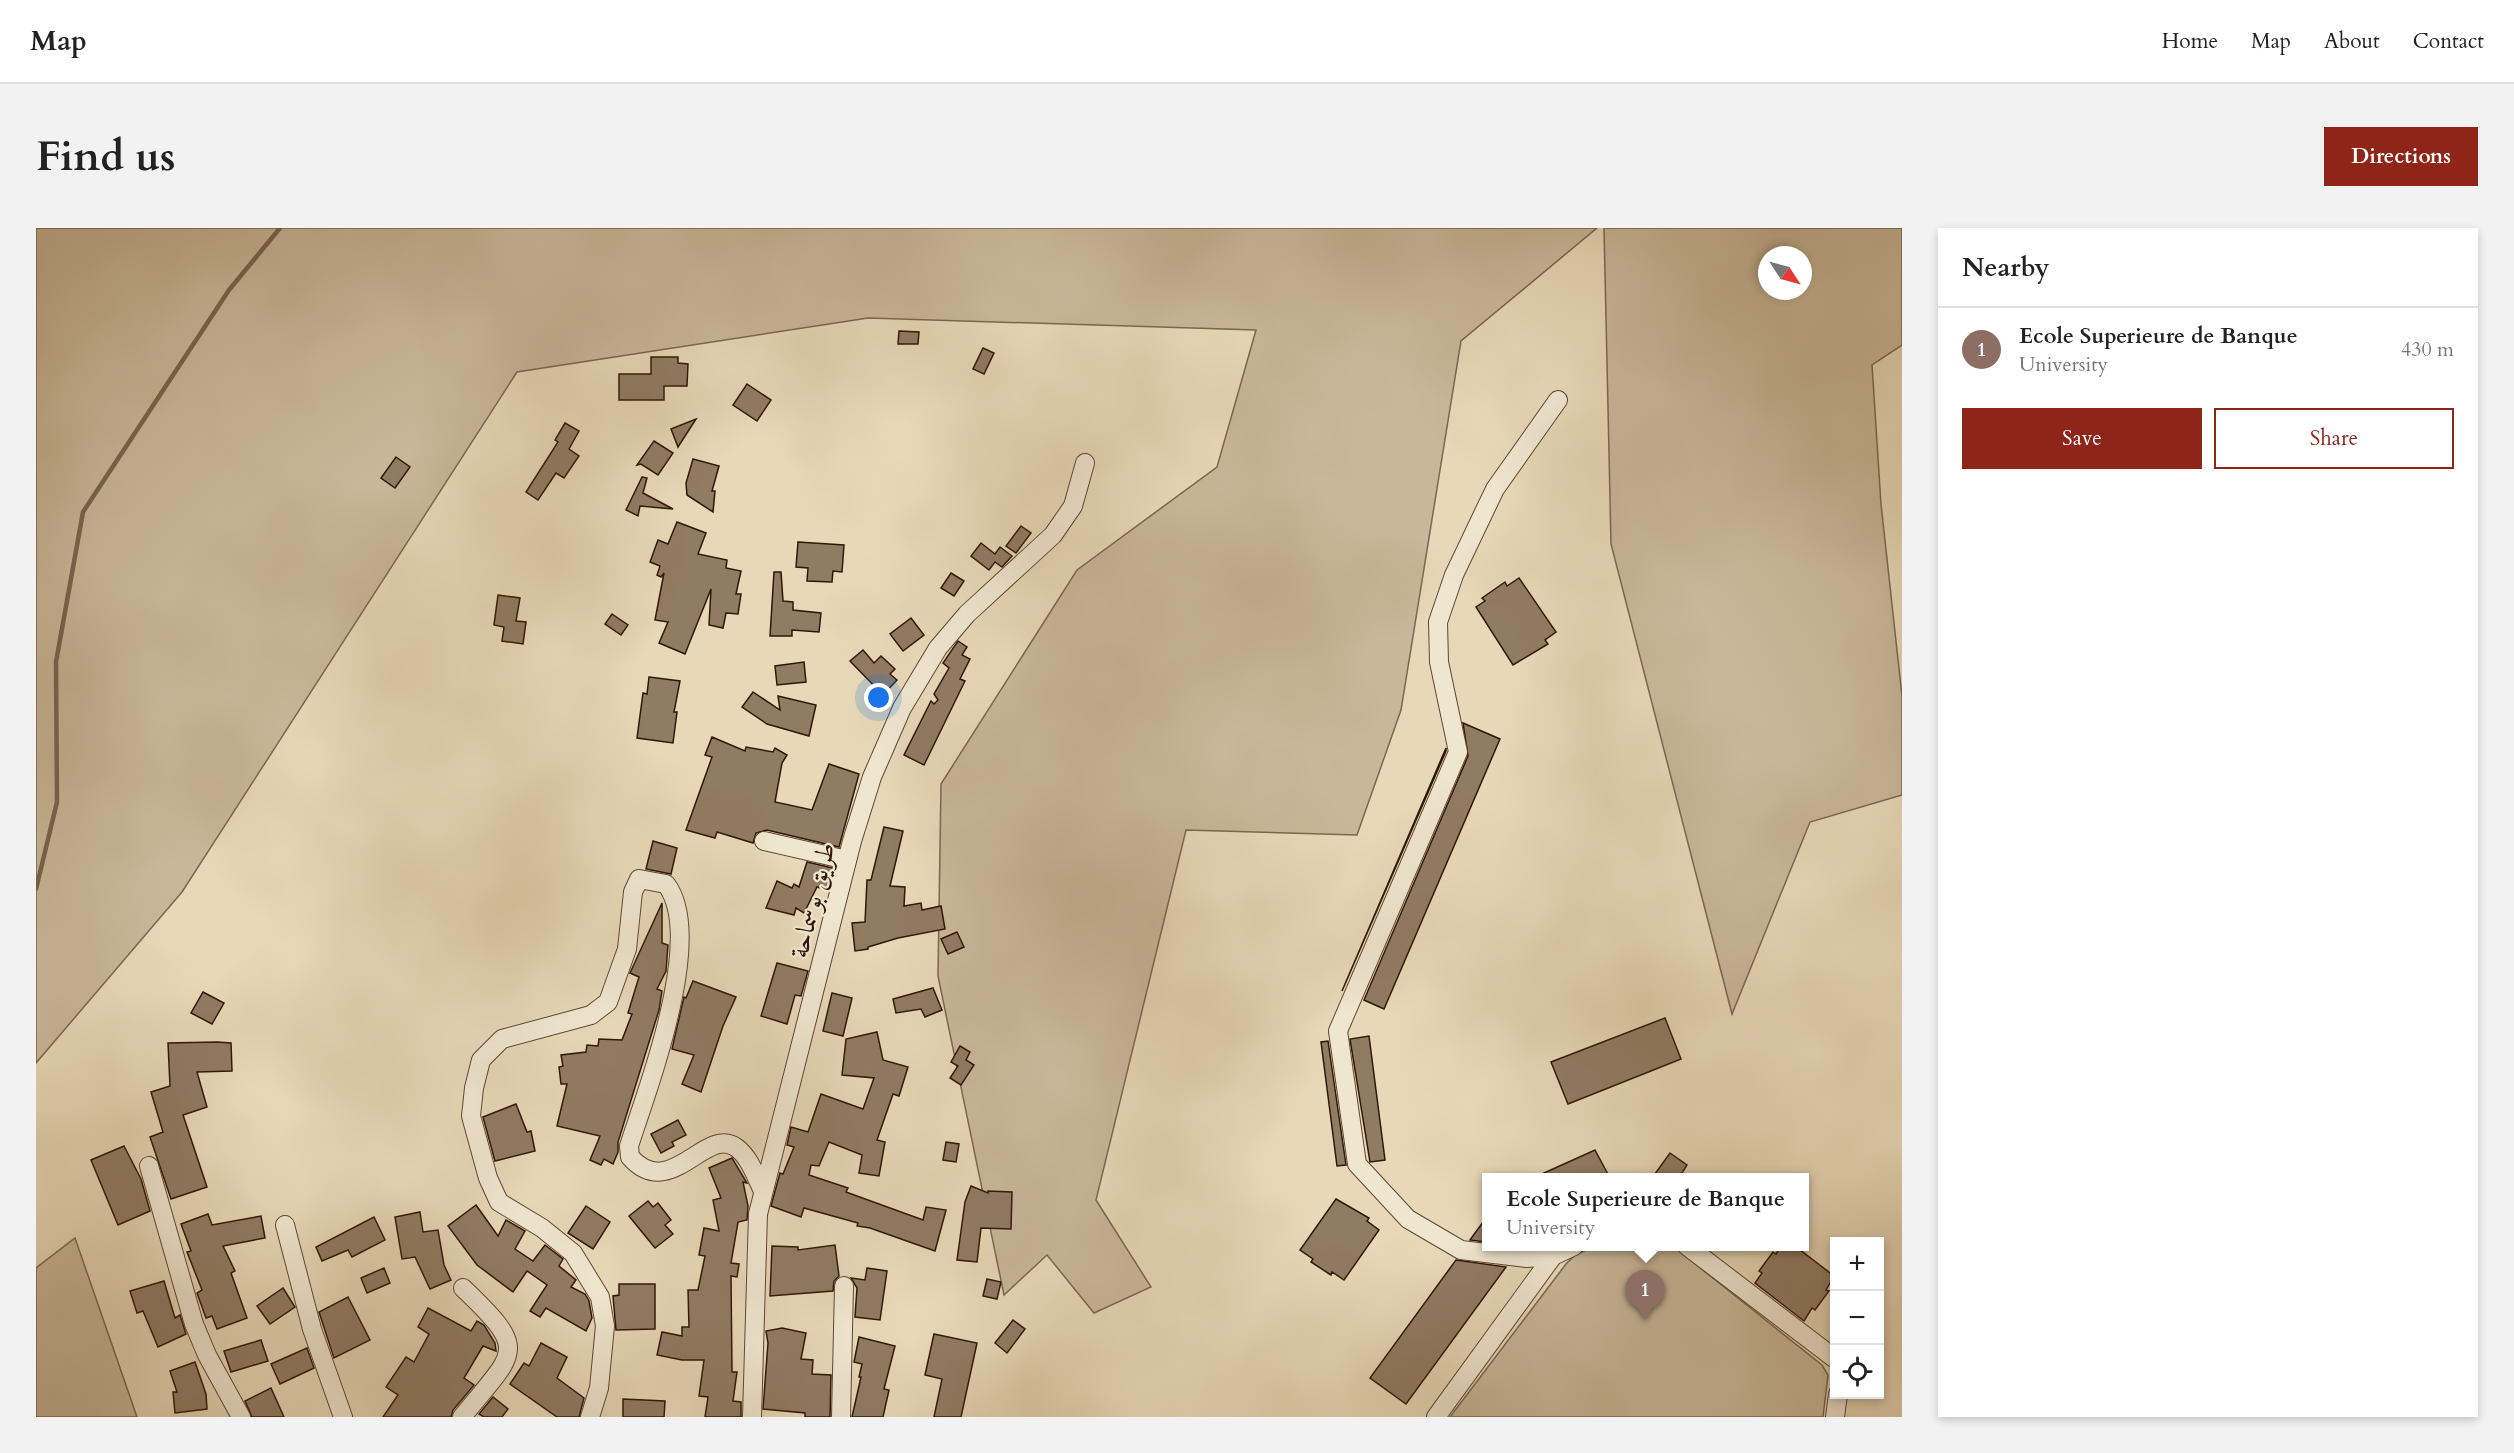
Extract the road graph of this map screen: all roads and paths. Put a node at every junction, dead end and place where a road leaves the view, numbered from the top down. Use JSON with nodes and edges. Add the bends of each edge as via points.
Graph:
{"nodes":[{"id":1,"x":1558,"y":400,"type":"dead end"},
{"id":2,"x":1085,"y":463,"type":"dead end"},
{"id":3,"x":764,"y":841,"type":"dead end"},
{"id":4,"x":847,"y":860,"type":"junction"},
{"id":5,"x":149,"y":1166,"type":"dead end"},
{"id":6,"x":763,"y":1191,"type":"junction"},
{"id":7,"x":285,"y":1225,"type":"dead end"},
{"id":8,"x":1564,"y":1251,"type":"edge"},
{"id":9,"x":1694,"y":1251,"type":"edge"},
{"id":10,"x":1553,"y":1256,"type":"junction"},
{"id":11,"x":844,"y":1286,"type":"dead end"},
{"id":12,"x":463,"y":1288,"type":"dead end"},
{"id":13,"x":1830,"y":1355,"type":"edge"},
{"id":14,"x":1837,"y":1399,"type":"edge"},
{"id":15,"x":241,"y":1417,"type":"edge"},
{"id":16,"x":343,"y":1417,"type":"edge"},
{"id":17,"x":462,"y":1417,"type":"edge"},
{"id":18,"x":590,"y":1417,"type":"edge"},
{"id":19,"x":752,"y":1417,"type":"edge"},
{"id":20,"x":841,"y":1417,"type":"edge"},
{"id":21,"x":1436,"y":1417,"type":"edge"},
{"id":22,"x":1835,"y":1417,"type":"edge"}],
"edges":[{"from":1,"to":10,"type":"street","via":[[1495,489],[1454,575],[1438,622],[1443,685],[1458,752],[1338,1031],[1357,1164],[1408,1219],[1461,1250],[1527,1258]]},
{"from":2,"to":4,"type":"street","name":"طريق بوسماحة","via":[[1073,506],[1053,535],[967,614],[938,648],[902,708],[872,777]]},
{"from":3,"to":4,"type":"street"},
{"from":4,"to":6,"type":"street","name":"طريق بوسماحة"},
{"from":5,"to":15,"type":"street","via":[[194,1324]]},
{"from":6,"to":18,"type":"street","via":[[745,1155],[735,1146],[720,1143],[669,1171],[652,1173],[639,1168],[630,1157],[629,1146],[680,966],[681,945],[675,895],[666,884],[639,879],[633,892],[627,949],[608,1002],[591,1015],[502,1040],[491,1048],[481,1060],[471,1116],[498,1202],[542,1228],[573,1253],[600,1297],[604,1326],[599,1388]]},
{"from":6,"to":19,"type":"street","name":"طريق بوسماحة","via":[[758,1214]]},
{"from":7,"to":16,"type":"street","via":[[312,1329]]},
{"from":8,"to":10,"type":"street"},
{"from":9,"to":13,"type":"street"},
{"from":10,"to":21,"type":"street"},
{"from":11,"to":20,"type":"street"},
{"from":12,"to":17,"type":"street","via":[[498,1321],[510,1342],[502,1368]]},
{"from":14,"to":22,"type":"street"}]}
